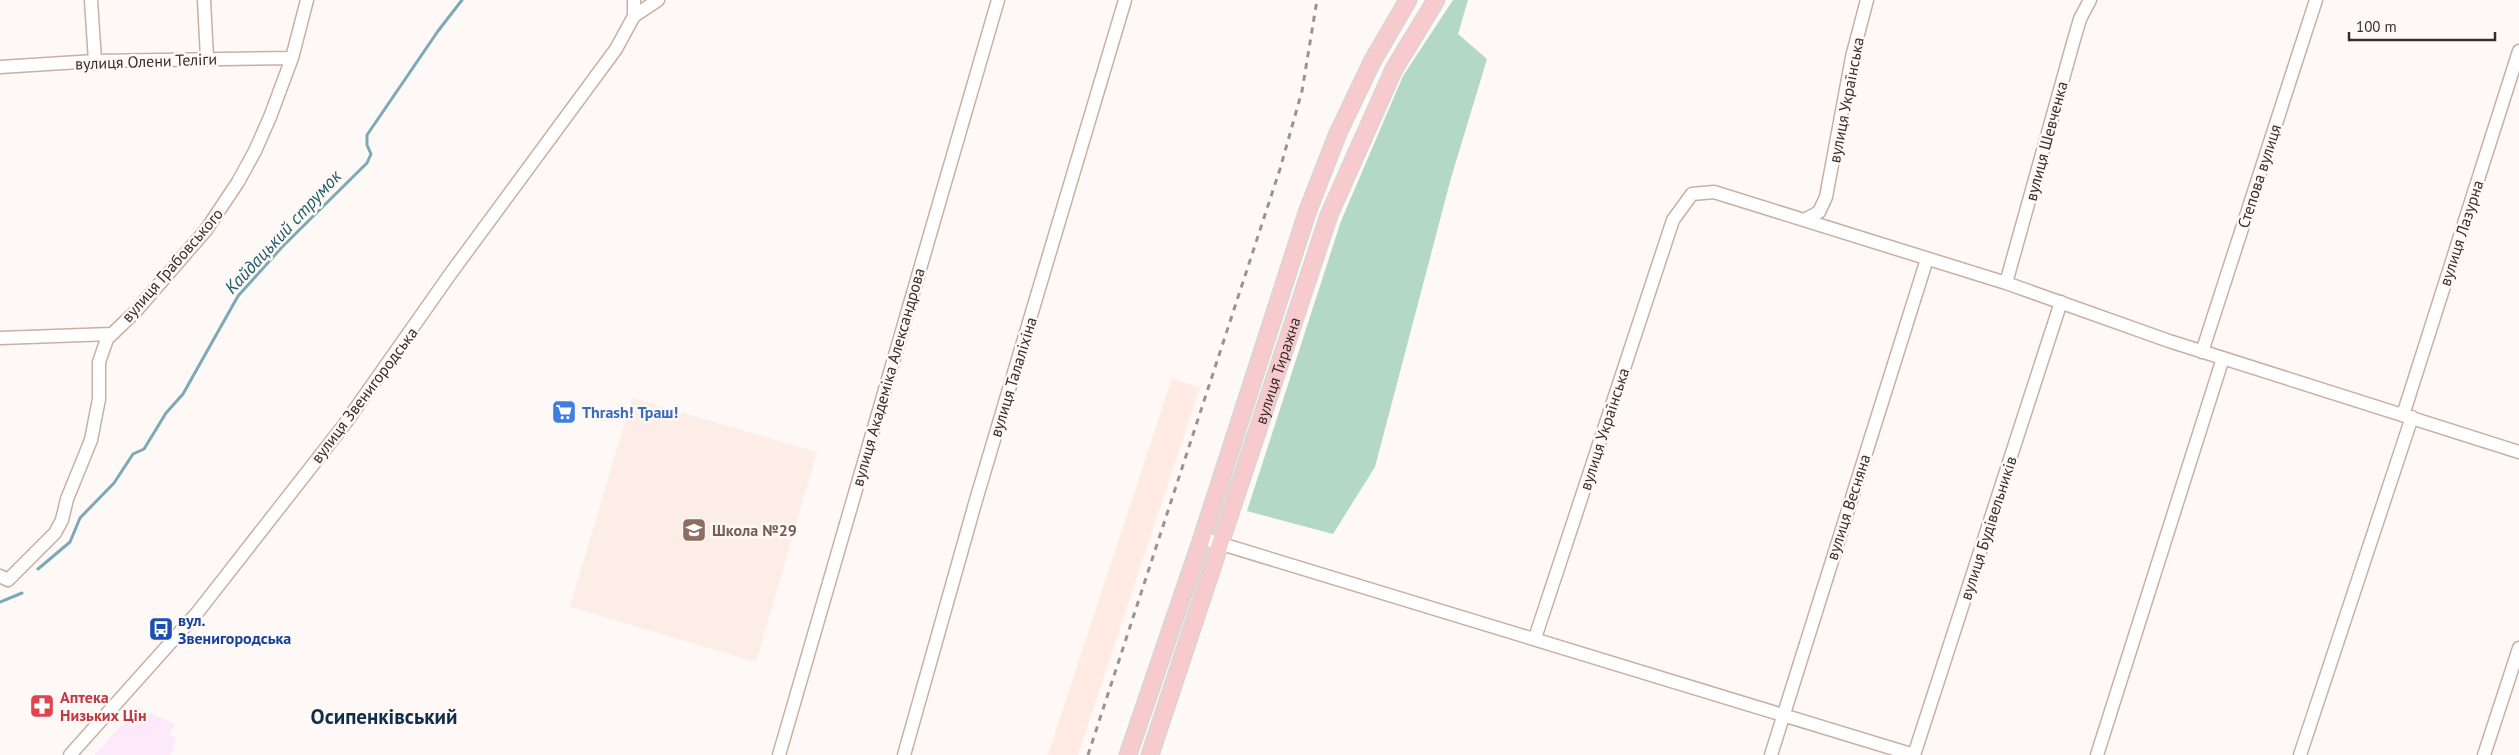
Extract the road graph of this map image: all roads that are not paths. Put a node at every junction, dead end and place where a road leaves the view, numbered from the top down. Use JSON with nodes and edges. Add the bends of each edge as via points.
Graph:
{"nodes":[{"id":1,"x":91,"y":0,"type":"edge"},
{"id":2,"x":204,"y":0,"type":"edge"},
{"id":3,"x":307,"y":0,"type":"edge"},
{"id":4,"x":634,"y":0,"type":"edge"},
{"id":5,"x":658,"y":0,"type":"edge"},
{"id":6,"x":998,"y":0,"type":"edge"},
{"id":7,"x":1125,"y":0,"type":"edge"},
{"id":8,"x":1408,"y":0,"type":"edge"},
{"id":9,"x":1436,"y":0,"type":"edge"},
{"id":10,"x":1867,"y":0,"type":"edge"},
{"id":11,"x":2090,"y":0,"type":"edge"},
{"id":12,"x":2316,"y":0,"type":"edge"},
{"id":13,"x":634,"y":16,"type":"junction"},
{"id":14,"x":2519,"y":51,"type":"edge"},
{"id":15,"x":207,"y":58,"type":"junction"},
{"id":16,"x":292,"y":58,"type":"junction"},
{"id":17,"x":94,"y":61,"type":"junction"},
{"id":18,"x":0,"y":67,"type":"edge"},
{"id":19,"x":1804,"y":220,"type":"junction"},
{"id":20,"x":1927,"y":259,"type":"junction"},
{"id":21,"x":2006,"y":283,"type":"junction"},
{"id":22,"x":2062,"y":302,"type":"junction"},
{"id":23,"x":111,"y":334,"type":"junction"},
{"id":24,"x":0,"y":338,"type":"edge"},
{"id":25,"x":2202,"y":352,"type":"junction"},
{"id":26,"x":2223,"y":358,"type":"junction"},
{"id":27,"x":2407,"y":416,"type":"junction"},
{"id":28,"x":2519,"y":452,"type":"edge"},
{"id":29,"x":1202,"y":538,"type":"junction"},
{"id":30,"x":1222,"y":543,"type":"junction"},
{"id":31,"x":0,"y":576,"type":"edge"},
{"id":32,"x":1535,"y":638,"type":"junction"},
{"id":33,"x":2519,"y":648,"type":"edge"},
{"id":34,"x":1782,"y":715,"type":"junction"},
{"id":35,"x":70,"y":755,"type":"edge"},
{"id":36,"x":779,"y":755,"type":"edge"},
{"id":37,"x":904,"y":755,"type":"edge"},
{"id":38,"x":1128,"y":755,"type":"edge"},
{"id":39,"x":1150,"y":755,"type":"edge"},
{"id":40,"x":1771,"y":755,"type":"edge"},
{"id":41,"x":1914,"y":755,"type":"edge"},
{"id":42,"x":2097,"y":755,"type":"edge"},
{"id":43,"x":2300,"y":755,"type":"edge"},
{"id":44,"x":2484,"y":755,"type":"edge"}],
"edges":[{"from":1,"to":17,"type":"street"},
{"from":2,"to":15,"type":"street"},
{"from":3,"to":16,"type":"street","name":"вулиця Грабовського"},
{"from":4,"to":13,"type":"street","name":"вулиця Звенигородська"},
{"from":5,"to":13,"type":"street","name":"вулиця Звенигородська"},
{"from":6,"to":36,"type":"street","name":"вулиця Академіка Александрова"},
{"from":7,"to":37,"type":"street","name":"вулиця Талаліхіна","via":[[976,500]]},
{"from":8,"to":29,"type":"main road","name":"вулиця Тиражна","via":[[1373,60],[1338,132],[1308,210]]},
{"from":9,"to":30,"type":"main road","name":"вулиця Тиражна","via":[[1394,69],[1329,215]]},
{"from":10,"to":19,"type":"street","name":"вулиця Українська","via":[[1852,57],[1826,197],[1819,212]]},
{"from":11,"to":21,"type":"street","name":"вулиця Шевченка","via":[[2080,19]]},
{"from":12,"to":25,"type":"street","name":"Степова вулиця"},
{"from":13,"to":35,"type":"street","name":"вулиця Звенигородська","via":[[616,49],[344,425],[197,613]]},
{"from":14,"to":27,"type":"street","name":"вулиця Лазурна"},
{"from":15,"to":16,"type":"street","name":"вулиця Олени Теліги"},
{"from":15,"to":17,"type":"street","name":"вулиця Олени Теліги"},
{"from":16,"to":23,"type":"street","name":"вулиця Грабовського","via":[[259,143],[226,201],[176,265]]},
{"from":17,"to":18,"type":"street","name":"вулиця Олени Теліги"},
{"from":19,"to":20,"type":"street","name":"вулиця Українська"},
{"from":19,"to":32,"type":"street","name":"вулиця Українська","via":[[1714,192],[1692,194],[1673,220]]},
{"from":20,"to":21,"type":"street","name":"вулиця Українська"},
{"from":20,"to":34,"type":"street","name":"вулиця Весняна"},
{"from":21,"to":22,"type":"street","name":"вулиця Українська"},
{"from":22,"to":25,"type":"street","name":"вулиця Українська"},
{"from":22,"to":41,"type":"street","name":"вулиця Будівельників"},
{"from":23,"to":24,"type":"street"},
{"from":23,"to":31,"type":"street","via":[[99,362],[99,400],[91,440],[62,520],[55,533],[8,580]]},
{"from":25,"to":26,"type":"street","name":"вулиця Українська"},
{"from":26,"to":27,"type":"street","name":"вулиця Українська"},
{"from":26,"to":42,"type":"street"},
{"from":27,"to":28,"type":"street","name":"вулиця Українська"},
{"from":27,"to":43,"type":"street","name":"вулиця Лазурна"},
{"from":29,"to":30,"type":"street"},
{"from":29,"to":38,"type":"main road","name":"вулиця Тиражна"},
{"from":30,"to":32,"type":"street"},
{"from":30,"to":39,"type":"main road","name":"вулиця Тиражна"},
{"from":32,"to":34,"type":"street"},
{"from":33,"to":44,"type":"street"},
{"from":34,"to":40,"type":"street","name":"вулиця Весняна"},
{"from":34,"to":41,"type":"street"}]}
